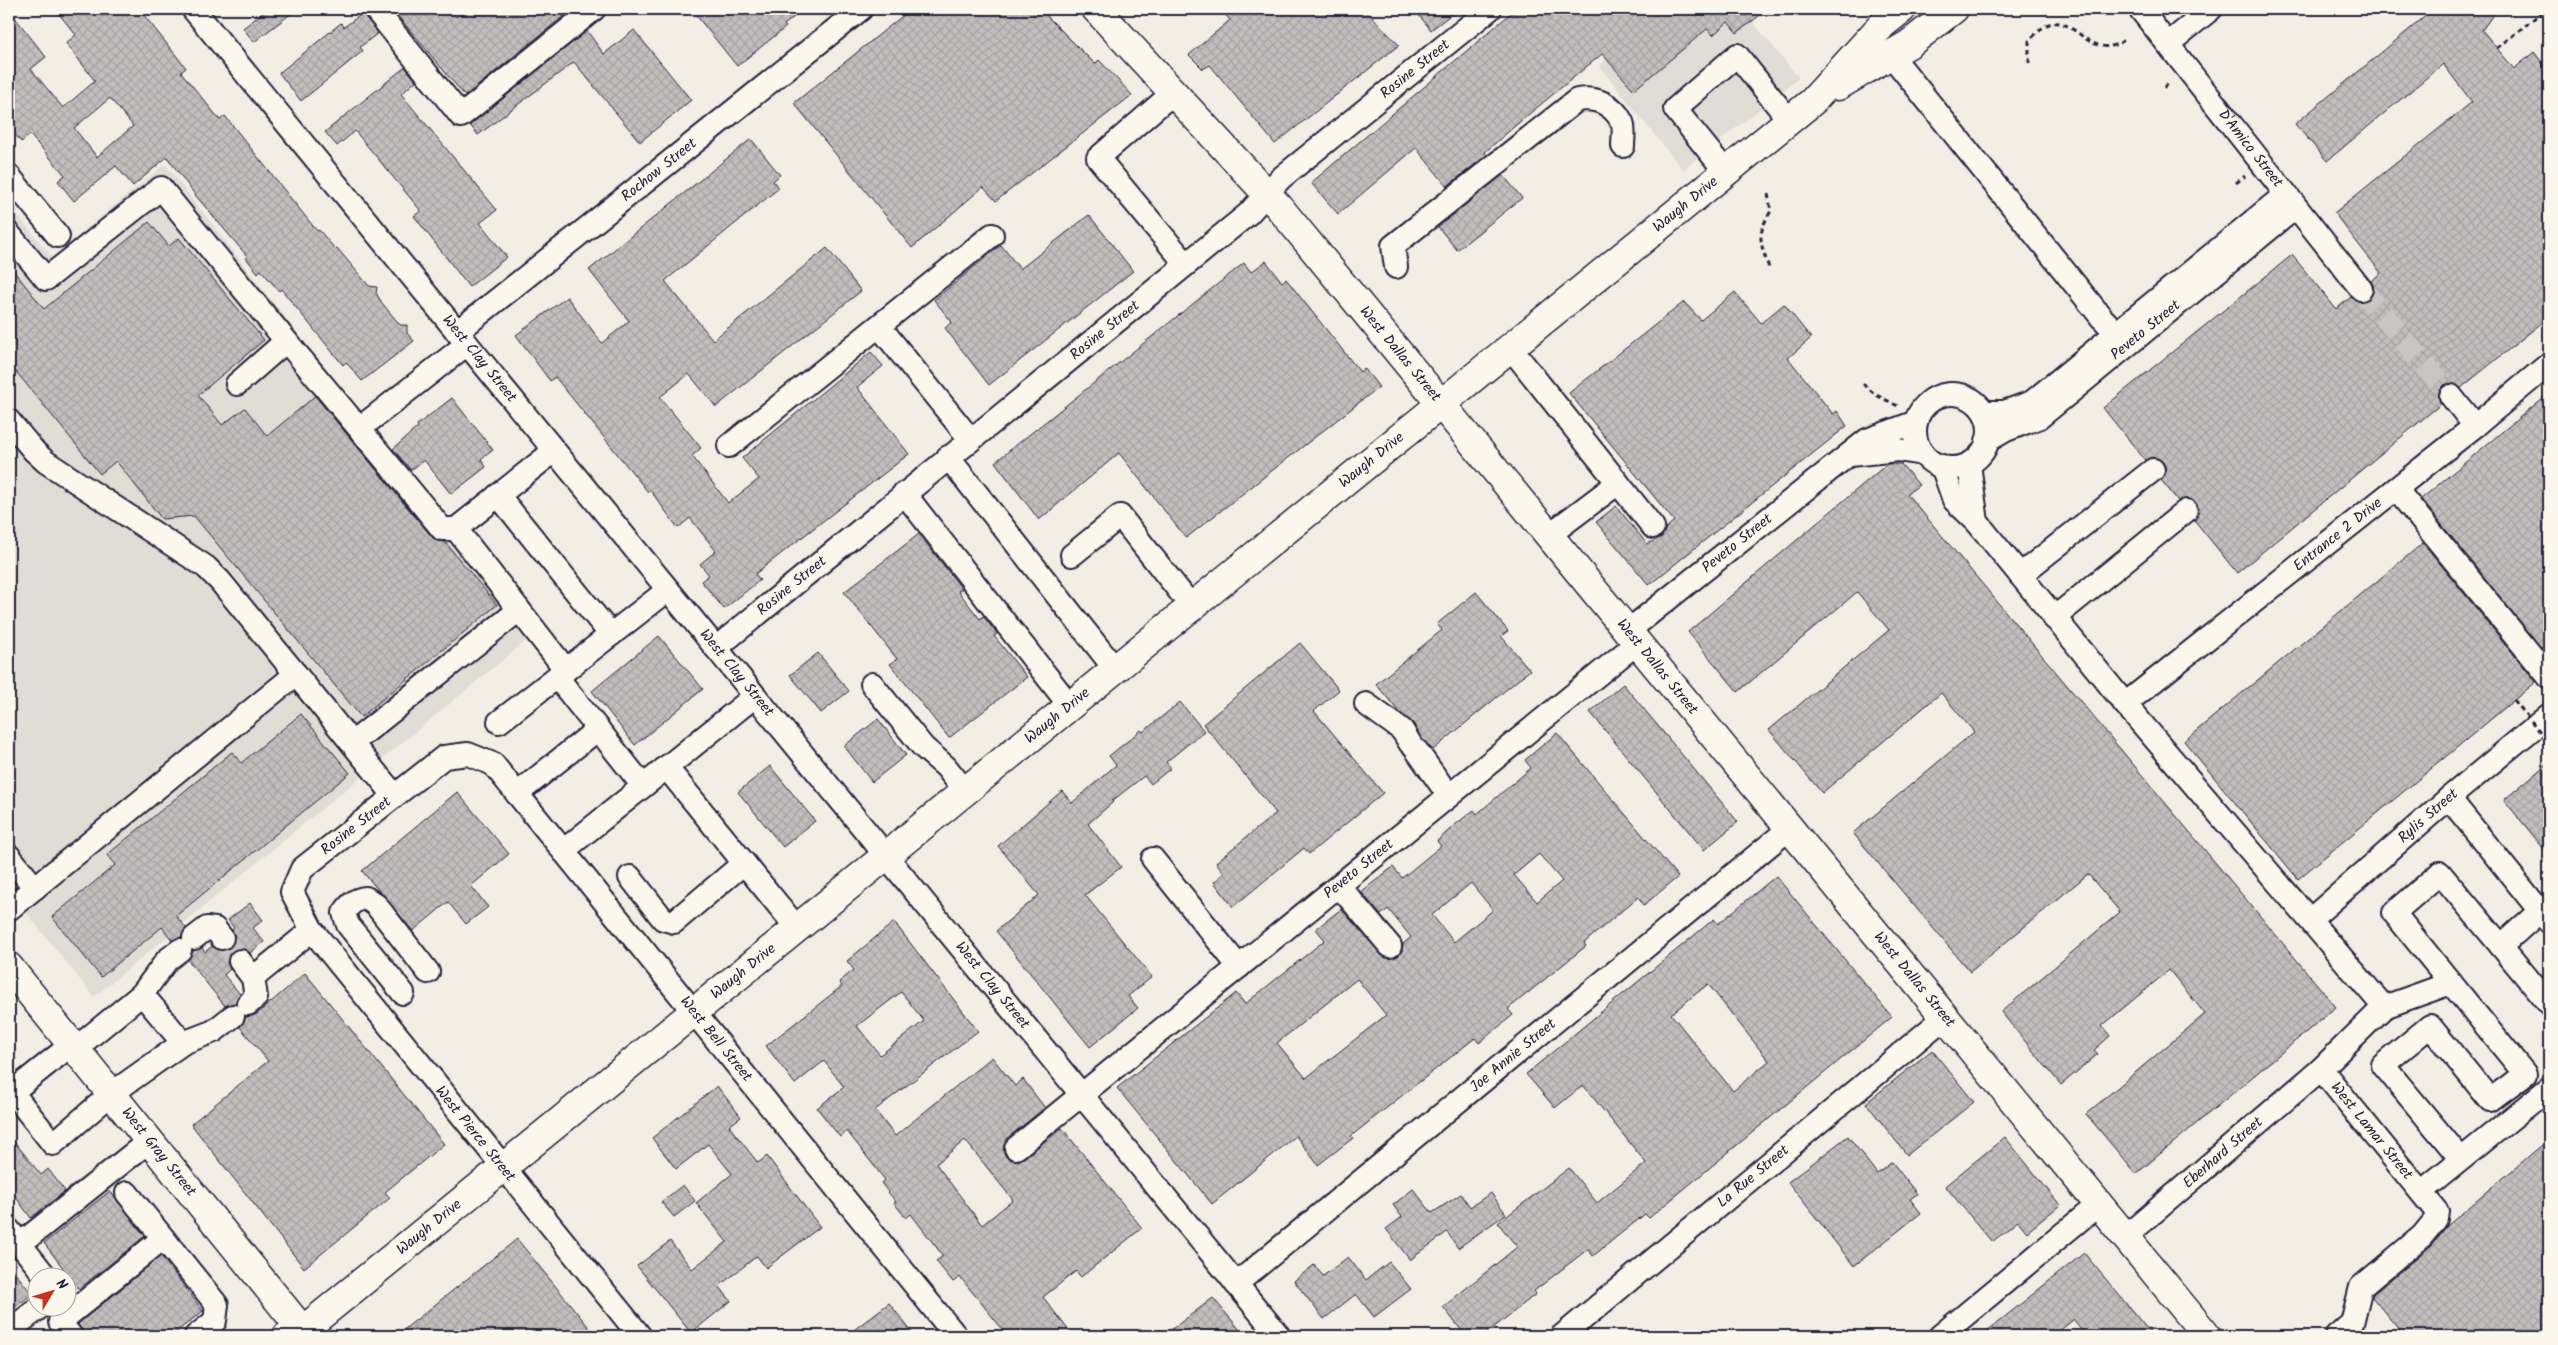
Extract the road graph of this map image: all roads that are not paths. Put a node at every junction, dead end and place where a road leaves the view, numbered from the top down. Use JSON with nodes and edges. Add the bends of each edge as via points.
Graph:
{"nodes":[{"id":1,"x":193,"y":9,"type":"edge"},
{"id":2,"x":375,"y":9,"type":"edge"},
{"id":3,"x":594,"y":9,"type":"edge"},
{"id":4,"x":861,"y":9,"type":"edge"},
{"id":5,"x":1096,"y":9,"type":"edge"},
{"id":6,"x":1490,"y":9,"type":"edge"},
{"id":7,"x":1902,"y":9,"type":"edge"},
{"id":8,"x":1954,"y":9,"type":"edge"},
{"id":9,"x":2140,"y":9,"type":"edge"},
{"id":10,"x":2212,"y":9,"type":"edge"},
{"id":11,"x":2168,"y":44,"type":"junction"},
{"id":12,"x":1891,"y":55,"type":"junction"},
{"id":13,"x":1174,"y":92,"type":"junction"},
{"id":14,"x":1813,"y":101,"type":"junction"},
{"id":15,"x":1789,"y":120,"type":"junction"},
{"id":16,"x":1623,"y":146,"type":"dead end"},
{"id":17,"x":1726,"y":172,"type":"junction"},
{"id":18,"x":9,"y":176,"type":"edge"},
{"id":19,"x":1267,"y":193,"type":"junction"},
{"id":20,"x":2291,"y":200,"type":"junction"},
{"id":21,"x":9,"y":234,"type":"edge"},
{"id":22,"x":58,"y":236,"type":"dead end"},
{"id":23,"x":992,"y":236,"type":"dead end"},
{"id":24,"x":1186,"y":264,"type":"junction"},
{"id":25,"x":1396,"y":267,"type":"dead end"},
{"id":26,"x":2361,"y":289,"type":"tunnel mouth"},
{"id":27,"x":879,"y":326,"type":"junction"},
{"id":28,"x":2116,"y":332,"type":"junction"},
{"id":29,"x":462,"y":338,"type":"junction"},
{"id":30,"x":286,"y":341,"type":"junction"},
{"id":31,"x":1510,"y":348,"type":"junction"},
{"id":32,"x":2549,"y":364,"type":"edge"},
{"id":33,"x":237,"y":384,"type":"dead end"},
{"id":34,"x":2451,"y":396,"type":"tunnel mouth"},
{"id":35,"x":1441,"y":404,"type":"junction"},
{"id":36,"x":1984,"y":412,"type":"junction"},
{"id":37,"x":9,"y":420,"type":"edge"},
{"id":38,"x":1916,"y":422,"type":"junction"},
{"id":39,"x":2475,"y":426,"type":"junction"},
{"id":40,"x":360,"y":428,"type":"junction"},
{"id":41,"x":970,"y":439,"type":"junction"},
{"id":42,"x":1987,"y":441,"type":"junction"},
{"id":43,"x":728,"y":446,"type":"dead end"},
{"id":44,"x":554,"y":451,"type":"junction"},
{"id":45,"x":1923,"y":454,"type":"junction"},
{"id":46,"x":1846,"y":456,"type":"junction"},
{"id":47,"x":948,"y":457,"type":"junction"},
{"id":48,"x":1969,"y":464,"type":"junction"},
{"id":49,"x":1942,"y":466,"type":"junction"},
{"id":50,"x":2153,"y":470,"type":"dead end"},
{"id":51,"x":1618,"y":482,"type":"junction"},
{"id":52,"x":2396,"y":488,"type":"junction"},
{"id":53,"x":904,"y":494,"type":"junction"},
{"id":54,"x":498,"y":495,"type":"junction"},
{"id":55,"x":2186,"y":511,"type":"dead end"},
{"id":56,"x":1977,"y":522,"type":"junction"},
{"id":57,"x":1652,"y":527,"type":"dead end"},
{"id":58,"x":456,"y":529,"type":"junction"},
{"id":59,"x":1549,"y":535,"type":"junction"},
{"id":60,"x":1072,"y":555,"type":"dead end"},
{"id":61,"x":2020,"y":575,"type":"junction"},
{"id":62,"x":668,"y":590,"type":"junction"},
{"id":63,"x":1192,"y":607,"type":"junction"},
{"id":64,"x":519,"y":610,"type":"junction"},
{"id":65,"x":2054,"y":618,"type":"junction"},
{"id":66,"x":611,"y":635,"type":"junction"},
{"id":67,"x":1632,"y":637,"type":"junction"},
{"id":68,"x":716,"y":648,"type":"junction"},
{"id":69,"x":1115,"y":669,"type":"junction"},
{"id":70,"x":562,"y":673,"type":"junction"},
{"id":71,"x":296,"y":674,"type":"junction"},
{"id":72,"x":2549,"y":677,"type":"edge"},
{"id":73,"x":872,"y":684,"type":"dead end"},
{"id":74,"x":755,"y":696,"type":"junction"},
{"id":75,"x":1366,"y":704,"type":"dead end"},
{"id":76,"x":2125,"y":704,"type":"junction"},
{"id":77,"x":1070,"y":706,"type":"junction"},
{"id":78,"x":2549,"y":715,"type":"edge"},
{"id":79,"x":499,"y":722,"type":"dead end"},
{"id":80,"x":598,"y":729,"type":"junction"},
{"id":81,"x":352,"y":743,"type":"junction"},
{"id":82,"x":468,"y":754,"type":"joint"},
{"id":83,"x":666,"y":767,"type":"junction"},
{"id":84,"x":643,"y":786,"type":"junction"},
{"id":85,"x":965,"y":791,"type":"junction"},
{"id":86,"x":517,"y":794,"type":"junction"},
{"id":87,"x":394,"y":795,"type":"junction"},
{"id":88,"x":1449,"y":796,"type":"junction"},
{"id":89,"x":2449,"y":798,"type":"junction"},
{"id":90,"x":1790,"y":828,"type":"junction"},
{"id":91,"x":563,"y":851,"type":"junction"},
{"id":92,"x":886,"y":855,"type":"junction"},
{"id":93,"x":9,"y":856,"type":"edge"},
{"id":94,"x":1153,"y":859,"type":"dead end"},
{"id":95,"x":744,"y":863,"type":"junction"},
{"id":96,"x":630,"y":877,"type":"dead end"},
{"id":97,"x":1338,"y":886,"type":"junction"},
{"id":98,"x":35,"y":888,"type":"junction"},
{"id":99,"x":9,"y":909,"type":"edge"},
{"id":100,"x":2545,"y":917,"type":"edge"},
{"id":101,"x":2311,"y":919,"type":"junction"},
{"id":102,"x":797,"y":928,"type":"junction"},
{"id":103,"x":312,"y":930,"type":"junction"},
{"id":104,"x":222,"y":938,"type":"tunnel mouth"},
{"id":105,"x":1390,"y":946,"type":"dead end"},
{"id":106,"x":2501,"y":946,"type":"junction"},
{"id":107,"x":9,"y":967,"type":"edge"},
{"id":108,"x":1239,"y":967,"type":"junction"},
{"id":109,"x":428,"y":972,"type":"dead end"},
{"id":110,"x":2452,"y":984,"type":"junction"},
{"id":111,"x":403,"y":993,"type":"dead end"},
{"id":112,"x":142,"y":994,"type":"junction"},
{"id":113,"x":2549,"y":1004,"type":"edge"},
{"id":114,"x":2384,"y":1007,"type":"junction"},
{"id":115,"x":693,"y":1013,"type":"junction"},
{"id":116,"x":1945,"y":1017,"type":"junction"},
{"id":117,"x":183,"y":1043,"type":"junction"},
{"id":118,"x":73,"y":1047,"type":"junction"},
{"id":119,"x":2321,"y":1069,"type":"junction"},
{"id":120,"x":2549,"y":1088,"type":"edge"},
{"id":121,"x":111,"y":1094,"type":"junction"},
{"id":122,"x":1081,"y":1095,"type":"junction"},
{"id":123,"x":149,"y":1141,"type":"junction"},
{"id":124,"x":1016,"y":1148,"type":"dead end"},
{"id":125,"x":2462,"y":1159,"type":"junction"},
{"id":126,"x":503,"y":1168,"type":"junction"},
{"id":127,"x":2421,"y":1192,"type":"junction"},
{"id":128,"x":127,"y":1193,"type":"dead end"},
{"id":129,"x":2099,"y":1204,"type":"junction"},
{"id":130,"x":2125,"y":1237,"type":"junction"},
{"id":131,"x":14,"y":1238,"type":"edge"},
{"id":132,"x":163,"y":1238,"type":"junction"},
{"id":133,"x":39,"y":1268,"type":"edge"},
{"id":134,"x":1236,"y":1284,"type":"junction"},
{"id":135,"x":78,"y":1302,"type":"edge"},
{"id":136,"x":28,"y":1316,"type":"edge"},
{"id":137,"x":63,"y":1318,"type":"edge"},
{"id":138,"x":9,"y":1331,"type":"edge"},
{"id":139,"x":299,"y":1335,"type":"edge"},
{"id":140,"x":70,"y":1336,"type":"edge"},
{"id":141,"x":196,"y":1336,"type":"edge"},
{"id":142,"x":640,"y":1336,"type":"edge"},
{"id":143,"x":956,"y":1336,"type":"edge"},
{"id":144,"x":1277,"y":1336,"type":"edge"},
{"id":145,"x":1562,"y":1336,"type":"edge"},
{"id":146,"x":1940,"y":1336,"type":"edge"},
{"id":147,"x":2207,"y":1336,"type":"edge"},
{"id":148,"x":2337,"y":1336,"type":"edge"}],
"edges":[{"from":1,"to":29,"type":"street","name":"West Clay Street"},
{"from":2,"to":3,"type":"street","via":[[461,116]]},
{"from":4,"to":29,"type":"street","name":"Rochow Street"},
{"from":5,"to":13,"type":"main road","name":"West Dallas Street"},
{"from":6,"to":19,"type":"street","name":"Rosine Street","via":[[1281,178]]},
{"from":7,"to":14,"type":"main road","name":"Waugh Drive","via":[[1883,24]]},
{"from":8,"to":12,"type":"main road","name":"Waugh Drive"},
{"from":9,"to":11,"type":"street","name":"D'Amico Street"},
{"from":10,"to":11,"type":"street"},
{"from":11,"to":20,"type":"street","name":"D'Amico Street"},
{"from":12,"to":14,"type":"main road","name":"Waugh Drive"},
{"from":12,"to":28,"type":"street"},
{"from":13,"to":19,"type":"main road","name":"West Dallas Street"},
{"from":13,"to":24,"type":"street","via":[[1098,158]]},
{"from":14,"to":15,"type":"main road","name":"Waugh Drive"},
{"from":15,"to":17,"type":"main road","name":"Waugh Drive"},
{"from":15,"to":17,"type":"street","via":[[1737,55],[1674,109]]},
{"from":16,"to":25,"type":"street","via":[[1623,123],[1608,105],[1592,98],[1577,100],[1393,246]]},
{"from":17,"to":31,"type":"main road","name":"Waugh Drive"},
{"from":18,"to":22,"type":"street"},
{"from":19,"to":24,"type":"street","name":"Rosine Street","via":[[1248,214]]},
{"from":19,"to":35,"type":"main road","name":"West Dallas Street"},
{"from":20,"to":26,"type":"street","name":"D'Amico Street"},
{"from":20,"to":28,"type":"street","name":"Peveto Street"},
{"from":20,"to":42,"type":"street","name":"Peveto Street","via":[[2040,417]]},
{"from":21,"to":30,"type":"street","via":[[46,279],[161,188]]},
{"from":23,"to":27,"type":"street"},
{"from":24,"to":41,"type":"street","name":"Rosine Street"},
{"from":27,"to":41,"type":"street"},
{"from":27,"to":43,"type":"street"},
{"from":28,"to":36,"type":"street","name":"Peveto Street","via":[[2032,402],[2004,412]]},
{"from":29,"to":40,"type":"street","name":"Rochow Street"},
{"from":29,"to":44,"type":"street","name":"West Clay Street"},
{"from":30,"to":33,"type":"street"},
{"from":30,"to":40,"type":"street"},
{"from":31,"to":35,"type":"main road","name":"Waugh Drive"},
{"from":31,"to":51,"type":"street"},
{"from":32,"to":39,"type":"street","name":"Entrance 2 Drive"},
{"from":34,"to":39,"type":"street"},
{"from":35,"to":59,"type":"main road","name":"West Dallas Street"},
{"from":35,"to":63,"type":"main road","name":"Waugh Drive"},
{"from":36,"to":38,"type":"street","via":[[1970,398],[1942,395],[1925,405]]},
{"from":36,"to":42,"type":"street","via":[[1989,431]]},
{"from":37,"to":71,"type":"street","via":[[46,462],[206,567]]},
{"from":38,"to":45,"type":"street","via":[[1918,444]]},
{"from":38,"to":46,"type":"street","name":"Peveto Street","via":[[1866,440]]},
{"from":39,"to":52,"type":"street","name":"Entrance 2 Drive"},
{"from":40,"to":58,"type":"street","via":[[442,529]]},
{"from":41,"to":47,"type":"street","name":"Rosine Street"},
{"from":42,"to":48,"type":"street","via":[[1977,458]]},
{"from":44,"to":54,"type":"street"},
{"from":44,"to":62,"type":"street","name":"West Clay Street"},
{"from":45,"to":46,"type":"street","via":[[1898,450]]},
{"from":45,"to":49,"type":"street"},
{"from":46,"to":67,"type":"street","name":"Peveto Street"},
{"from":47,"to":53,"type":"street","name":"Rosine Street"},
{"from":47,"to":69,"type":"street"},
{"from":48,"to":49,"type":"street","via":[[1955,468]]},
{"from":48,"to":56,"type":"street"},
{"from":49,"to":56,"type":"street","via":[[1954,500]]},
{"from":50,"to":61,"type":"street"},
{"from":51,"to":57,"type":"street"},
{"from":51,"to":59,"type":"street"},
{"from":52,"to":72,"type":"street"},
{"from":52,"to":76,"type":"street","name":"Entrance 2 Drive"},
{"from":53,"to":68,"type":"street","name":"Rosine Street"},
{"from":53,"to":77,"type":"street"},
{"from":54,"to":58,"type":"street"},
{"from":54,"to":66,"type":"street"},
{"from":55,"to":65,"type":"street"},
{"from":56,"to":61,"type":"street"},
{"from":58,"to":64,"type":"street"},
{"from":59,"to":67,"type":"main road","name":"West Dallas Street"},
{"from":60,"to":63,"type":"street","via":[[1120,516]]},
{"from":61,"to":65,"type":"street"},
{"from":62,"to":66,"type":"street"},
{"from":62,"to":68,"type":"street","name":"West Clay Street"},
{"from":63,"to":69,"type":"main road","name":"Waugh Drive"},
{"from":64,"to":70,"type":"street"},
{"from":64,"to":81,"type":"street"},
{"from":65,"to":76,"type":"street"},
{"from":66,"to":70,"type":"street"},
{"from":67,"to":88,"type":"street","name":"Peveto Street"},
{"from":67,"to":90,"type":"main road","name":"West Dallas Street"},
{"from":68,"to":74,"type":"street","name":"West Clay Street"},
{"from":69,"to":77,"type":"main road","name":"Waugh Drive"},
{"from":70,"to":79,"type":"street"},
{"from":70,"to":80,"type":"street"},
{"from":71,"to":81,"type":"street"},
{"from":71,"to":98,"type":"street"},
{"from":73,"to":85,"type":"street","via":[[923,747],[946,767]]},
{"from":74,"to":83,"type":"street"},
{"from":74,"to":92,"type":"street","name":"West Clay Street"},
{"from":75,"to":88,"type":"street","via":[[1402,730]]},
{"from":76,"to":101,"type":"street"},
{"from":77,"to":85,"type":"main road","name":"Waugh Drive"},
{"from":78,"to":89,"type":"street","name":"Rylis Street"},
{"from":80,"to":84,"type":"street"},
{"from":80,"to":86,"type":"street"},
{"from":81,"to":87,"type":"street"},
{"from":82,"to":86,"type":"street","name":"West Bell Street","via":[[493,764]]},
{"from":82,"to":87,"type":"street","name":"Rosine Street","via":[[444,757]]},
{"from":83,"to":84,"type":"street"},
{"from":83,"to":95,"type":"street"},
{"from":84,"to":91,"type":"street"},
{"from":85,"to":92,"type":"main road","name":"Waugh Drive"},
{"from":86,"to":91,"type":"street","name":"West Bell Street"},
{"from":87,"to":103,"type":"street","name":"Rosine Street","via":[[302,869],[292,892]]},
{"from":88,"to":97,"type":"street","name":"Peveto Street"},
{"from":89,"to":100,"type":"street"},
{"from":89,"to":101,"type":"street","name":"Rylis Street"},
{"from":90,"to":116,"type":"main road","name":"West Dallas Street"},
{"from":90,"to":134,"type":"street","name":"Joe Annie Street"},
{"from":91,"to":115,"type":"street","name":"West Bell Street"},
{"from":92,"to":102,"type":"main road","name":"Waugh Drive"},
{"from":92,"to":122,"type":"street","name":"West Clay Street"},
{"from":93,"to":98,"type":"street"},
{"from":94,"to":108,"type":"street"},
{"from":95,"to":96,"type":"street","via":[[674,922],[663,919]]},
{"from":95,"to":102,"type":"street"},
{"from":97,"to":105,"type":"street"},
{"from":97,"to":108,"type":"street","name":"Peveto Street"},
{"from":98,"to":99,"type":"street"},
{"from":100,"to":106,"type":"street"},
{"from":101,"to":114,"type":"street"},
{"from":102,"to":115,"type":"main road","name":"Waugh Drive"},
{"from":103,"to":117,"type":"street","via":[[214,1031]]},
{"from":103,"to":126,"type":"street","name":"West Pierce Street"},
{"from":104,"to":112,"type":"street","via":[[215,929],[207,928],[167,960]]},
{"from":106,"to":110,"type":"street","via":[[2440,873],[2394,913]]},
{"from":106,"to":113,"type":"street"},
{"from":107,"to":118,"type":"main road","name":"West Gray Street"},
{"from":108,"to":122,"type":"street","name":"Peveto Street"},
{"from":109,"to":111,"type":"street","via":[[376,905],[366,898],[349,905],[344,913],[348,925]]},
{"from":110,"to":114,"type":"street"},
{"from":110,"to":125,"type":"street","via":[[2525,1074],[2490,1100],[2430,1026],[2383,1065]]},
{"from":112,"to":117,"type":"street"},
{"from":112,"to":118,"type":"street"},
{"from":114,"to":119,"type":"street","name":"Eberhard Street"},
{"from":115,"to":126,"type":"main road","name":"Waugh Drive"},
{"from":115,"to":143,"type":"street","name":"West Bell Street"},
{"from":116,"to":129,"type":"main road","name":"West Dallas Street"},
{"from":116,"to":145,"type":"street","name":"La Rue Street"},
{"from":117,"to":121,"type":"street"},
{"from":118,"to":121,"type":"main road","name":"West Gray Street"},
{"from":118,"to":121,"type":"street","via":[[12,1092],[53,1144]]},
{"from":119,"to":127,"type":"street","name":"West Lamar Street"},
{"from":119,"to":130,"type":"street","name":"Eberhard Street"},
{"from":120,"to":125,"type":"street"},
{"from":121,"to":123,"type":"main road","name":"West Gray Street"},
{"from":122,"to":124,"type":"street","name":"Peveto Street"},
{"from":122,"to":134,"type":"street","name":"West Clay Street"},
{"from":123,"to":131,"type":"street"},
{"from":123,"to":139,"type":"main road","name":"West Gray Street"},
{"from":125,"to":127,"type":"street"},
{"from":126,"to":139,"type":"main road","name":"Waugh Drive"},
{"from":126,"to":142,"type":"street","name":"West Pierce Street"},
{"from":127,"to":148,"type":"street","name":"West Lamar Street","via":[[2437,1212],[2436,1219],[2422,1236],[2361,1288],[2352,1323]]},
{"from":128,"to":132,"type":"street"},
{"from":129,"to":130,"type":"main road","name":"West Dallas Street"},
{"from":129,"to":146,"type":"street"},
{"from":130,"to":147,"type":"main road","name":"West Dallas Street"},
{"from":131,"to":133,"type":"street"},
{"from":132,"to":135,"type":"street"},
{"from":132,"to":141,"type":"street","via":[[217,1305],[215,1321]]},
{"from":134,"to":144,"type":"street","name":"West Clay Street"},
{"from":136,"to":138,"type":"street"},
{"from":137,"to":140,"type":"street","via":[[60,1322]]}]}
